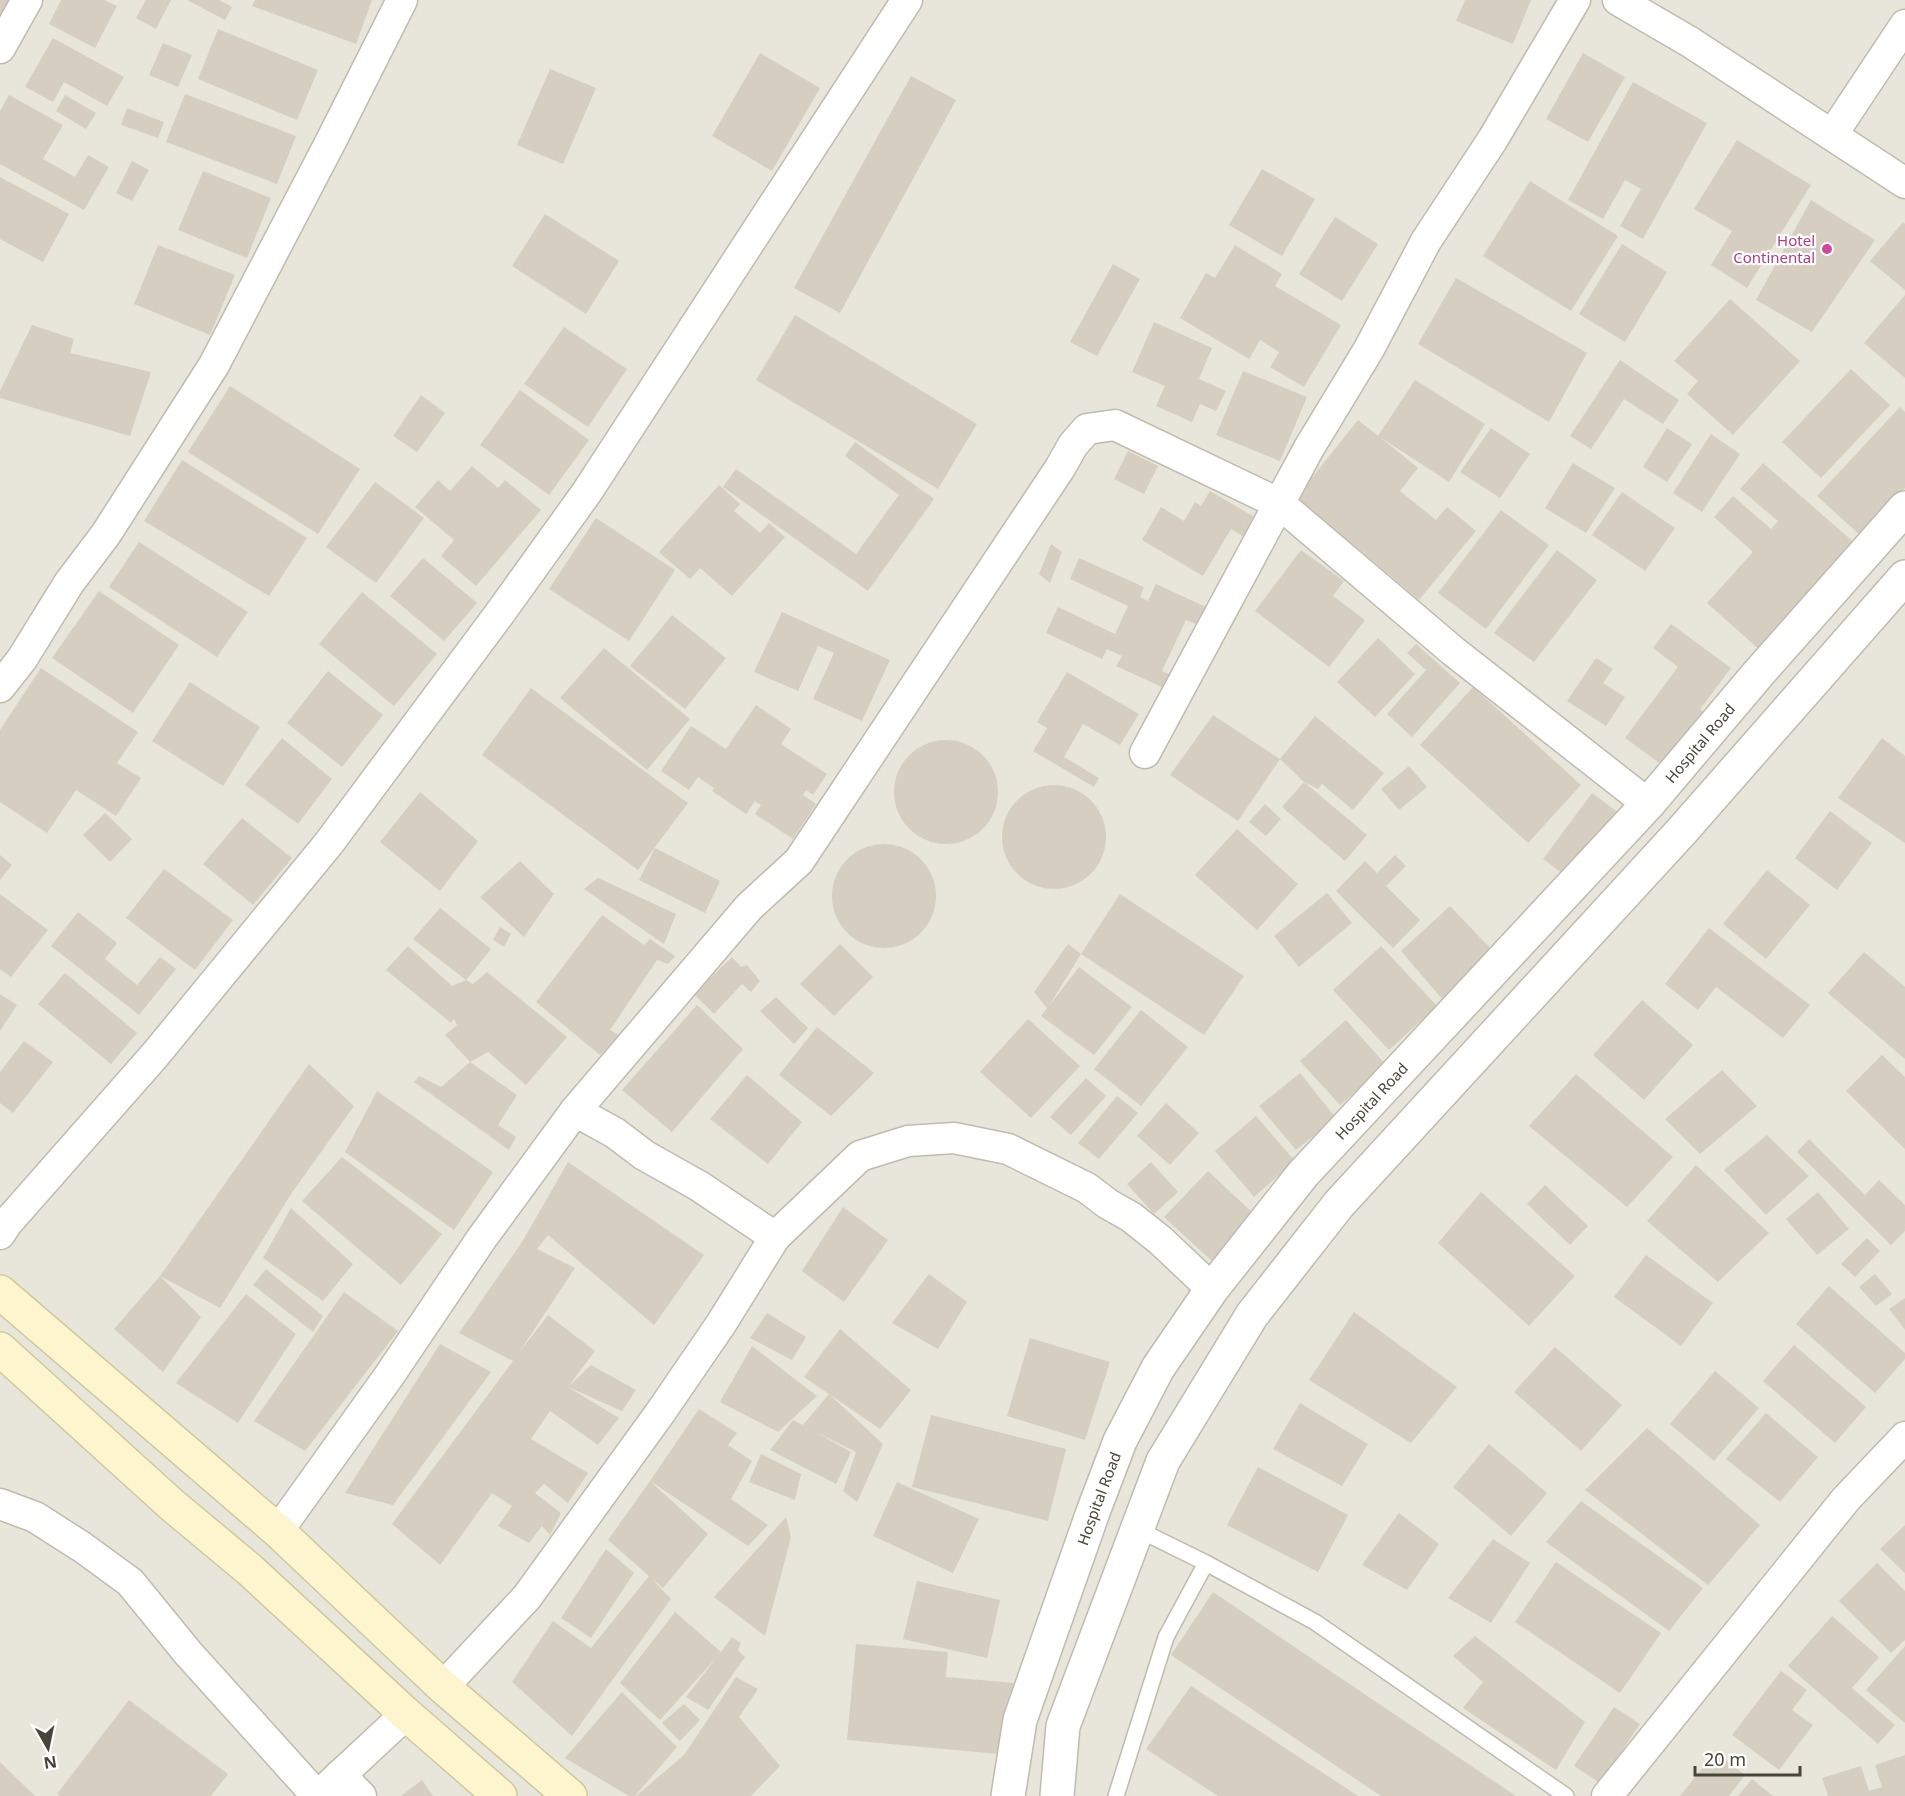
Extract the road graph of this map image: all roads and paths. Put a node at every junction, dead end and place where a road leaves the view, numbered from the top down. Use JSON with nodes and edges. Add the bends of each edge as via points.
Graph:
{"nodes":[{"id":1,"x":27,"y":0,"type":"edge"},
{"id":2,"x":402,"y":0,"type":"edge"},
{"id":3,"x":907,"y":0,"type":"edge"},
{"id":4,"x":1575,"y":0,"type":"edge"},
{"id":5,"x":1618,"y":0,"type":"edge"},
{"id":6,"x":1905,"y":25,"type":"edge"},
{"id":7,"x":0,"y":48,"type":"edge"},
{"id":8,"x":1832,"y":135,"type":"junction"},
{"id":9,"x":1905,"y":183,"type":"edge"},
{"id":10,"x":1280,"y":504,"type":"junction"},
{"id":11,"x":1905,"y":508,"type":"edge"},
{"id":12,"x":1905,"y":577,"type":"edge"},
{"id":13,"x":0,"y":687,"type":"edge"},
{"id":14,"x":1145,"y":753,"type":"dead end"},
{"id":15,"x":1648,"y":804,"type":"junction"},
{"id":16,"x":575,"y":1111,"type":"junction"},
{"id":17,"x":0,"y":1234,"type":"edge"},
{"id":18,"x":775,"y":1238,"type":"junction"},
{"id":19,"x":1212,"y":1288,"type":"junction"},
{"id":20,"x":0,"y":1292,"type":"edge"},
{"id":21,"x":0,"y":1349,"type":"edge"},
{"id":22,"x":1905,"y":1437,"type":"edge"},
{"id":23,"x":0,"y":1504,"type":"edge"},
{"id":24,"x":1137,"y":1528,"type":"junction"},
{"id":25,"x":278,"y":1531,"type":"junction"},
{"id":26,"x":1206,"y":1563,"type":"junction"},
{"id":27,"x":443,"y":1687,"type":"junction"},
{"id":28,"x":406,"y":1714,"type":"junction"},
{"id":29,"x":340,"y":1775,"type":"junction"},
{"id":30,"x":317,"y":1796,"type":"edge"},
{"id":31,"x":361,"y":1796,"type":"edge"},
{"id":32,"x":500,"y":1796,"type":"edge"},
{"id":33,"x":570,"y":1796,"type":"edge"},
{"id":34,"x":1008,"y":1796,"type":"edge"},
{"id":35,"x":1057,"y":1796,"type":"edge"},
{"id":36,"x":1116,"y":1796,"type":"edge"},
{"id":37,"x":1566,"y":1796,"type":"edge"},
{"id":38,"x":1607,"y":1796,"type":"edge"}],
"edges":[{"from":1,"to":7,"type":"street"},
{"from":2,"to":13,"type":"street","via":[[214,364],[106,534]]},
{"from":3,"to":17,"type":"street","via":[[587,492],[501,613],[328,843],[155,1055]]},
{"from":4,"to":10,"type":"street","via":[[1493,139],[1426,242]]},
{"from":5,"to":8,"type":"street"},
{"from":6,"to":8,"type":"street"},
{"from":8,"to":9,"type":"street"},
{"from":10,"to":14,"type":"street"},
{"from":10,"to":15,"type":"street","via":[[1453,651]]},
{"from":10,"to":16,"type":"street","via":[[1115,425],[1087,429],[799,861],[749,907]]},
{"from":11,"to":15,"type":"street","name":"Hospital Road"},
{"from":12,"to":24,"type":"street","via":[[1681,832],[1339,1204],[1252,1315],[1163,1461]]},
{"from":15,"to":19,"type":"street","name":"Hospital Road","via":[[1303,1174]]},
{"from":16,"to":18,"type":"street","via":[[699,1186]]},
{"from":16,"to":25,"type":"street"},
{"from":18,"to":19,"type":"street","via":[[860,1156],[908,1141],[954,1138],[1008,1149],[1087,1188],[1160,1239]]},
{"from":18,"to":27,"type":"street","via":[[666,1405],[527,1596]]},
{"from":19,"to":34,"type":"street","name":"Hospital Road","via":[[1158,1368],[1120,1441],[1020,1720]]},
{"from":20,"to":25,"type":"main road"},
{"from":21,"to":28,"type":"main road"},
{"from":22,"to":38,"type":"street","via":[[1846,1499]]},
{"from":23,"to":30,"type":"street","via":[[35,1517],[130,1582],[188,1653]]},
{"from":24,"to":26,"type":"lane"},
{"from":24,"to":35,"type":"street","via":[[1063,1726]]},
{"from":25,"to":27,"type":"main road"},
{"from":26,"to":36,"type":"lane","via":[[1166,1637]]},
{"from":26,"to":37,"type":"lane","via":[[1315,1622]]},
{"from":27,"to":33,"type":"main road"},
{"from":28,"to":29,"type":"street"},
{"from":28,"to":32,"type":"main road"},
{"from":29,"to":30,"type":"street"},
{"from":29,"to":31,"type":"street"}]}
